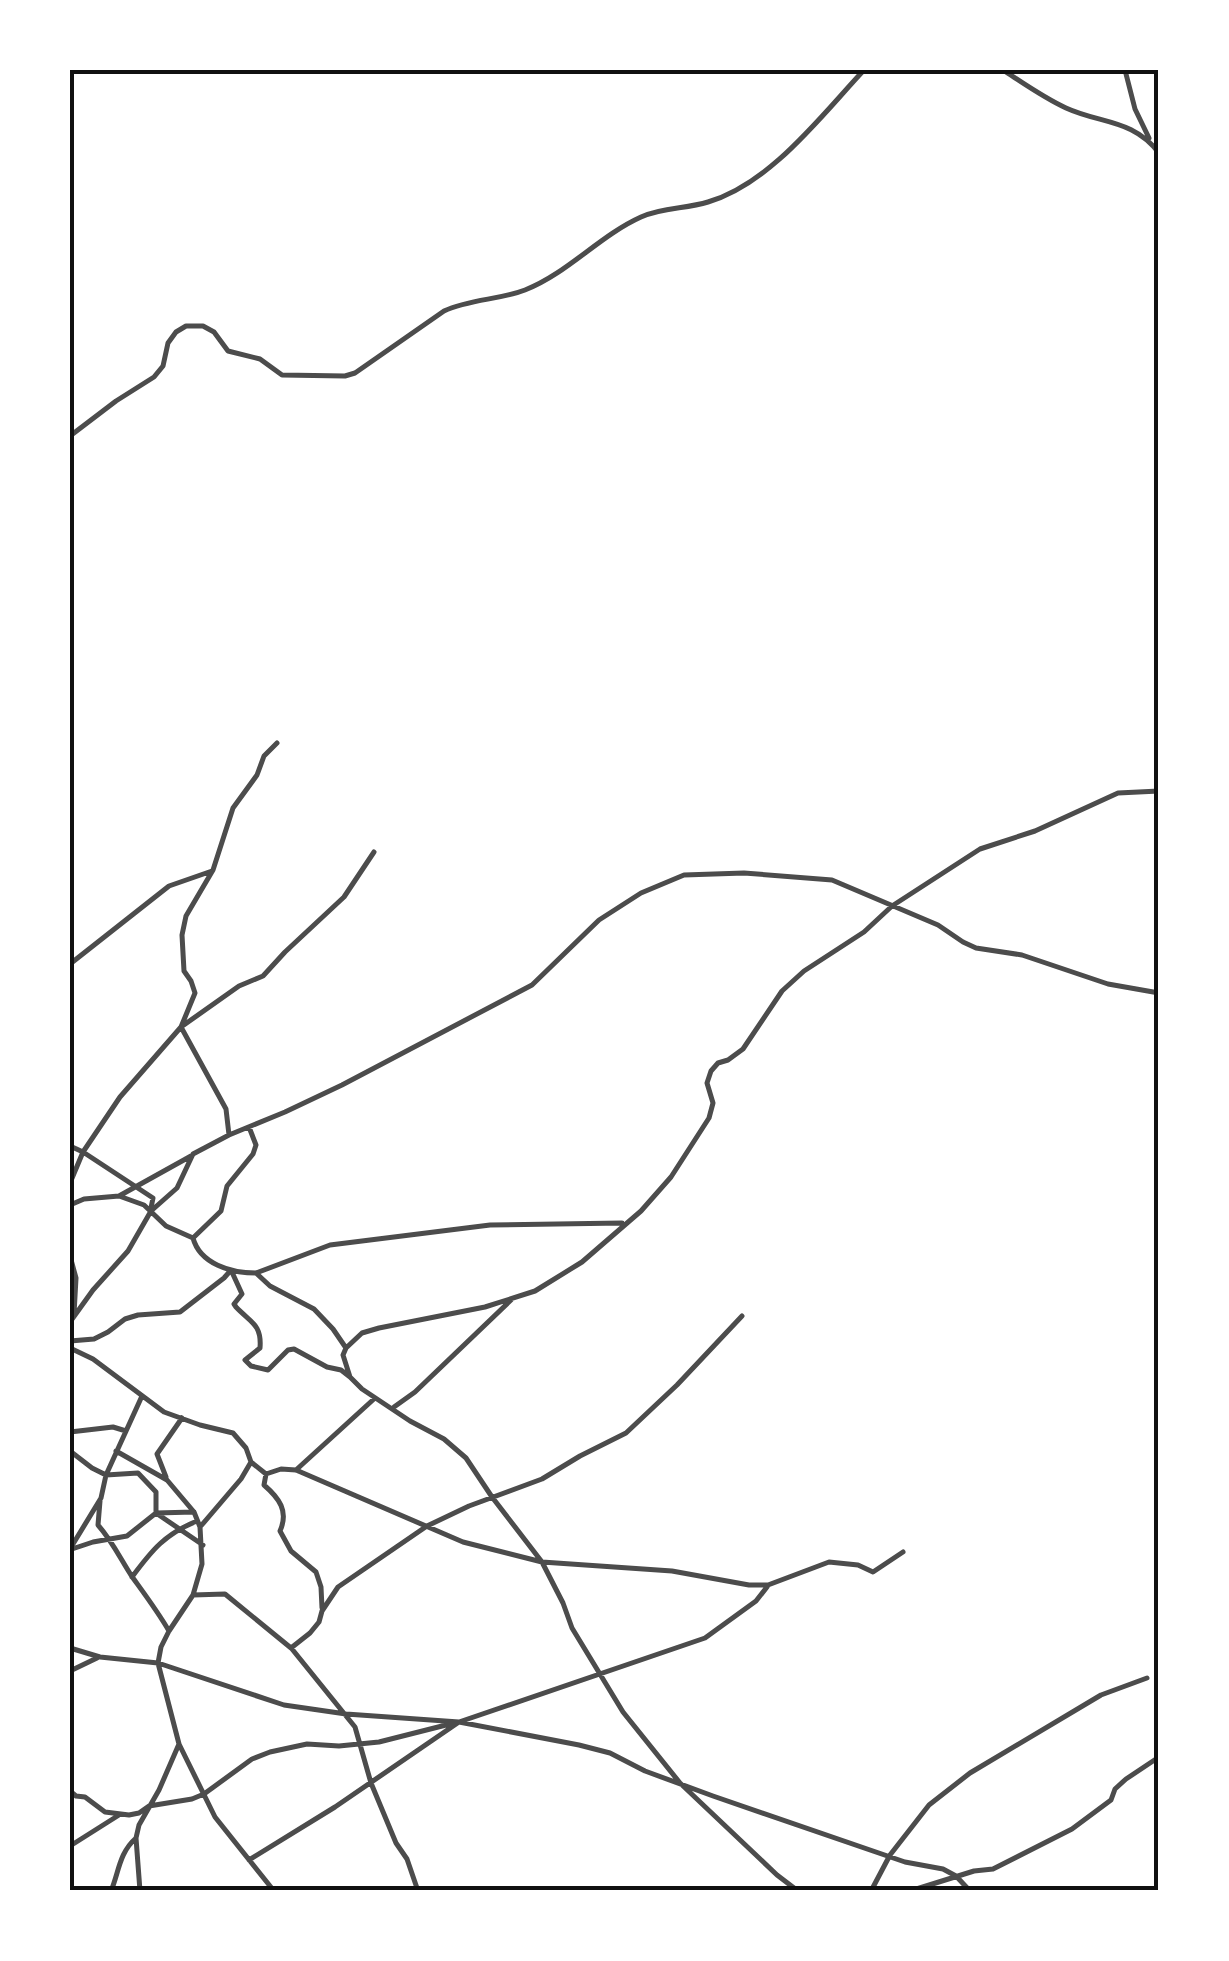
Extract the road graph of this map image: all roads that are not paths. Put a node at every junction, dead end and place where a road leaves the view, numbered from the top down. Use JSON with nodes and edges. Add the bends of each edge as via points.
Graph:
{"nodes":[{"id":1,"x":864,"y":70,"type":"edge"},
{"id":2,"x":1003,"y":70,"type":"edge"},
{"id":3,"x":1126,"y":70,"type":"edge"},
{"id":4,"x":1152,"y":143,"type":"junction"},
{"id":5,"x":1159,"y":153,"type":"edge"},
{"id":6,"x":70,"y":436,"type":"edge"},
{"id":7,"x":277,"y":743,"type":"dead end"},
{"id":8,"x":1159,"y":791,"type":"edge"},
{"id":9,"x":374,"y":852,"type":"dead end"},
{"id":10,"x":213,"y":870,"type":"junction"},
{"id":11,"x":892,"y":906,"type":"junction"},
{"id":12,"x":70,"y":964,"type":"edge"},
{"id":13,"x":1159,"y":993,"type":"edge"},
{"id":14,"x":181,"y":1026,"type":"junction"},
{"id":15,"x":248,"y":1127,"type":"junction"},
{"id":16,"x":228,"y":1135,"type":"junction"},
{"id":17,"x":70,"y":1146,"type":"edge"},
{"id":18,"x":82,"y":1152,"type":"junction"},
{"id":19,"x":193,"y":1154,"type":"junction"},
{"id":20,"x":70,"y":1183,"type":"edge"},
{"id":21,"x":136,"y":1187,"type":"junction"},
{"id":22,"x":119,"y":1196,"type":"junction"},
{"id":23,"x":70,"y":1204,"type":"edge"},
{"id":24,"x":151,"y":1211,"type":"junction"},
{"id":25,"x":625,"y":1223,"type":"junction"},
{"id":26,"x":193,"y":1238,"type":"junction"},
{"id":27,"x":70,"y":1256,"type":"edge"},
{"id":28,"x":231,"y":1270,"type":"junction"},
{"id":29,"x":256,"y":1273,"type":"junction"},
{"id":30,"x":513,"y":1298,"type":"junction"},
{"id":31,"x":742,"y":1316,"type":"dead end"},
{"id":32,"x":72,"y":1320,"type":"edge"},
{"id":33,"x":70,"y":1345,"type":"edge"},
{"id":34,"x":346,"y":1348,"type":"junction"},
{"id":35,"x":350,"y":1376,"type":"junction"},
{"id":36,"x":142,"y":1396,"type":"junction"},
{"id":37,"x":376,"y":1397,"type":"junction"},
{"id":38,"x":392,"y":1408,"type":"junction"},
{"id":39,"x":182,"y":1418,"type":"junction"},
{"id":40,"x":126,"y":1431,"type":"junction"},
{"id":41,"x":70,"y":1432,"type":"edge"},
{"id":42,"x":82,"y":1432,"type":"junction"},
{"id":43,"x":70,"y":1441,"type":"edge"},
{"id":44,"x":70,"y":1451,"type":"edge"},
{"id":45,"x":116,"y":1451,"type":"junction"},
{"id":46,"x":251,"y":1462,"type":"junction"},
{"id":47,"x":296,"y":1470,"type":"junction"},
{"id":48,"x":106,"y":1474,"type":"junction"},
{"id":49,"x":266,"y":1474,"type":"junction"},
{"id":50,"x":167,"y":1480,"type":"junction"},
{"id":51,"x":492,"y":1497,"type":"junction"},
{"id":52,"x":101,"y":1498,"type":"junction"},
{"id":53,"x":194,"y":1512,"type":"junction"},
{"id":54,"x":156,"y":1513,"type":"junction"},
{"id":55,"x":199,"y":1524,"type":"junction"},
{"id":56,"x":426,"y":1526,"type":"junction"},
{"id":57,"x":178,"y":1529,"type":"junction"},
{"id":58,"x":111,"y":1539,"type":"junction"},
{"id":59,"x":203,"y":1545,"type":"junction"},
{"id":60,"x":70,"y":1550,"type":"edge"},
{"id":61,"x":902,"y":1552,"type":"dead end"},
{"id":62,"x":542,"y":1562,"type":"junction"},
{"id":63,"x":132,"y":1577,"type":"junction"},
{"id":64,"x":768,"y":1585,"type":"junction"},
{"id":65,"x":193,"y":1595,"type":"junction"},
{"id":66,"x":322,"y":1610,"type":"junction"},
{"id":67,"x":168,"y":1631,"type":"junction"},
{"id":68,"x":70,"y":1648,"type":"edge"},
{"id":69,"x":291,"y":1648,"type":"junction"},
{"id":70,"x":100,"y":1657,"type":"junction"},
{"id":71,"x":158,"y":1662,"type":"junction"},
{"id":72,"x":70,"y":1672,"type":"edge"},
{"id":73,"x":600,"y":1675,"type":"junction"},
{"id":74,"x":1148,"y":1678,"type":"dead end"},
{"id":75,"x":346,"y":1714,"type":"junction"},
{"id":76,"x":460,"y":1722,"type":"junction"},
{"id":77,"x":360,"y":1742,"type":"junction"},
{"id":78,"x":180,"y":1744,"type":"junction"},
{"id":79,"x":1159,"y":1757,"type":"edge"},
{"id":80,"x":372,"y":1783,"type":"junction"},
{"id":81,"x":680,"y":1783,"type":"junction"},
{"id":82,"x":70,"y":1791,"type":"edge"},
{"id":83,"x":204,"y":1794,"type":"junction"},
{"id":84,"x":149,"y":1806,"type":"junction"},
{"id":85,"x":122,"y":1814,"type":"junction"},
{"id":86,"x":136,"y":1838,"type":"junction"},
{"id":87,"x":70,"y":1846,"type":"edge"},
{"id":88,"x":890,"y":1855,"type":"junction"},
{"id":89,"x":249,"y":1860,"type":"junction"},
{"id":90,"x":956,"y":1876,"type":"junction"},
{"id":91,"x":112,"y":1891,"type":"edge"},
{"id":92,"x":140,"y":1891,"type":"edge"},
{"id":93,"x":274,"y":1891,"type":"edge"},
{"id":94,"x":418,"y":1891,"type":"edge"},
{"id":95,"x":798,"y":1891,"type":"edge"},
{"id":96,"x":871,"y":1891,"type":"edge"},
{"id":97,"x":910,"y":1891,"type":"edge"},
{"id":98,"x":970,"y":1891,"type":"edge"}],
"edges":[{"from":1,"to":6,"type":"street","via":[[746,186],[707,203],[642,216],[524,290],[458,304],[355,373],[282,375],[260,359],[228,351],[203,326],[186,326],[168,344],[154,377]]},
{"from":2,"to":4,"type":"street","via":[[1067,108],[1120,124]]},
{"from":3,"to":4,"type":"street"},
{"from":4,"to":5,"type":"street"},
{"from":7,"to":10,"type":"street","via":[[232,808]]},
{"from":8,"to":11,"type":"street","via":[[1118,793],[980,849]]},
{"from":9,"to":14,"type":"street","via":[[344,897],[263,976]]},
{"from":10,"to":12,"type":"street","via":[[169,886]]},
{"from":10,"to":14,"type":"street","via":[[182,935],[184,971],[195,993]]},
{"from":11,"to":13,"type":"street","via":[[976,948]]},
{"from":11,"to":15,"type":"street","via":[[832,880],[684,875],[599,920],[532,986]]},
{"from":11,"to":25,"type":"street","via":[[782,991],[743,1049],[711,1071],[710,1118],[671,1177]]},
{"from":14,"to":16,"type":"street","via":[[226,1110]]},
{"from":14,"to":18,"type":"street"},
{"from":15,"to":16,"type":"street"},
{"from":15,"to":26,"type":"street","via":[[253,1154],[227,1186],[221,1210]]},
{"from":16,"to":19,"type":"street"},
{"from":17,"to":18,"type":"street"},
{"from":18,"to":20,"type":"street"},
{"from":18,"to":21,"type":"street"},
{"from":19,"to":21,"type":"street"},
{"from":19,"to":24,"type":"street","via":[[177,1188]]},
{"from":21,"to":22,"type":"street"},
{"from":21,"to":24,"type":"street","via":[[153,1198]]},
{"from":22,"to":23,"type":"street"},
{"from":22,"to":24,"type":"street"},
{"from":24,"to":26,"type":"street"},
{"from":24,"to":32,"type":"street"},
{"from":25,"to":29,"type":"street","via":[[490,1225],[330,1245]]},
{"from":25,"to":30,"type":"street","via":[[582,1262]]},
{"from":26,"to":28,"type":"street","via":[[196,1250]]},
{"from":27,"to":32,"type":"street","via":[[76,1278]]},
{"from":28,"to":29,"type":"street"},
{"from":28,"to":33,"type":"street","via":[[180,1312],[138,1315]]},
{"from":28,"to":35,"type":"street","via":[[242,1294],[234,1304],[261,1334],[260,1348],[245,1360],[251,1366],[268,1370],[294,1349]]},
{"from":29,"to":34,"type":"street","via":[[314,1309]]},
{"from":30,"to":34,"type":"street","via":[[379,1328]]},
{"from":30,"to":38,"type":"street"},
{"from":31,"to":51,"type":"street","via":[[626,1434]]},
{"from":33,"to":36,"type":"street"},
{"from":34,"to":35,"type":"street"},
{"from":35,"to":37,"type":"street"},
{"from":36,"to":39,"type":"street"},
{"from":36,"to":40,"type":"street"},
{"from":37,"to":38,"type":"street"},
{"from":37,"to":47,"type":"street"},
{"from":38,"to":51,"type":"street","via":[[466,1458]]},
{"from":39,"to":46,"type":"street","via":[[233,1433]]},
{"from":39,"to":50,"type":"street","via":[[157,1454]]},
{"from":40,"to":42,"type":"street"},
{"from":40,"to":45,"type":"street"},
{"from":41,"to":42,"type":"street"},
{"from":42,"to":43,"type":"street"},
{"from":44,"to":48,"type":"street"},
{"from":45,"to":48,"type":"street"},
{"from":45,"to":50,"type":"street"},
{"from":46,"to":49,"type":"street"},
{"from":46,"to":55,"type":"street"},
{"from":47,"to":49,"type":"street"},
{"from":47,"to":56,"type":"street"},
{"from":48,"to":52,"type":"street"},
{"from":48,"to":54,"type":"street","via":[[138,1474],[156,1492]]},
{"from":49,"to":66,"type":"street","via":[[264,1485],[284,1510],[284,1540],[316,1572]]},
{"from":50,"to":53,"type":"street"},
{"from":51,"to":56,"type":"street"},
{"from":51,"to":62,"type":"street"},
{"from":52,"to":58,"type":"street","via":[[98,1525]]},
{"from":52,"to":60,"type":"street"},
{"from":53,"to":54,"type":"street"},
{"from":53,"to":55,"type":"street"},
{"from":54,"to":57,"type":"street"},
{"from":54,"to":58,"type":"street","via":[[127,1536]]},
{"from":55,"to":57,"type":"street"},
{"from":55,"to":59,"type":"street"},
{"from":56,"to":62,"type":"street"},
{"from":56,"to":66,"type":"street","via":[[338,1588]]},
{"from":57,"to":59,"type":"street"},
{"from":57,"to":63,"type":"street"},
{"from":58,"to":60,"type":"street"},
{"from":58,"to":63,"type":"street"},
{"from":59,"to":65,"type":"street"},
{"from":61,"to":64,"type":"street","via":[[873,1572],[828,1562]]},
{"from":62,"to":64,"type":"street"},
{"from":62,"to":73,"type":"street"},
{"from":63,"to":67,"type":"street"},
{"from":64,"to":73,"type":"street","via":[[705,1638]]},
{"from":65,"to":67,"type":"street"},
{"from":65,"to":69,"type":"street","via":[[225,1594]]},
{"from":66,"to":69,"type":"street","via":[[310,1634]]},
{"from":67,"to":71,"type":"street"},
{"from":68,"to":70,"type":"street"},
{"from":69,"to":75,"type":"street"},
{"from":70,"to":71,"type":"street"},
{"from":70,"to":72,"type":"street"},
{"from":71,"to":75,"type":"street","via":[[284,1704]]},
{"from":71,"to":78,"type":"street"},
{"from":73,"to":76,"type":"street"},
{"from":73,"to":81,"type":"street"},
{"from":74,"to":88,"type":"street","via":[[1101,1695],[970,1772],[929,1805]]},
{"from":75,"to":76,"type":"street"},
{"from":75,"to":77,"type":"street"},
{"from":76,"to":77,"type":"street"},
{"from":76,"to":80,"type":"street"},
{"from":76,"to":81,"type":"street","via":[[578,1744]]},
{"from":77,"to":80,"type":"street"},
{"from":77,"to":83,"type":"street","via":[[270,1752]]},
{"from":78,"to":83,"type":"street"},
{"from":78,"to":84,"type":"street"},
{"from":79,"to":90,"type":"street","via":[[1072,1829],[993,1869]]},
{"from":80,"to":89,"type":"street"},
{"from":80,"to":94,"type":"street"},
{"from":81,"to":88,"type":"street"},
{"from":81,"to":95,"type":"street"},
{"from":82,"to":85,"type":"street","via":[[105,1812]]},
{"from":83,"to":84,"type":"street"},
{"from":83,"to":89,"type":"street"},
{"from":84,"to":85,"type":"street"},
{"from":84,"to":86,"type":"street"},
{"from":85,"to":87,"type":"street"},
{"from":86,"to":91,"type":"street","via":[[121,1857]]},
{"from":86,"to":92,"type":"street"},
{"from":88,"to":90,"type":"street"},
{"from":88,"to":96,"type":"street"},
{"from":89,"to":93,"type":"street"},
{"from":90,"to":97,"type":"street"},
{"from":90,"to":98,"type":"street"}]}
